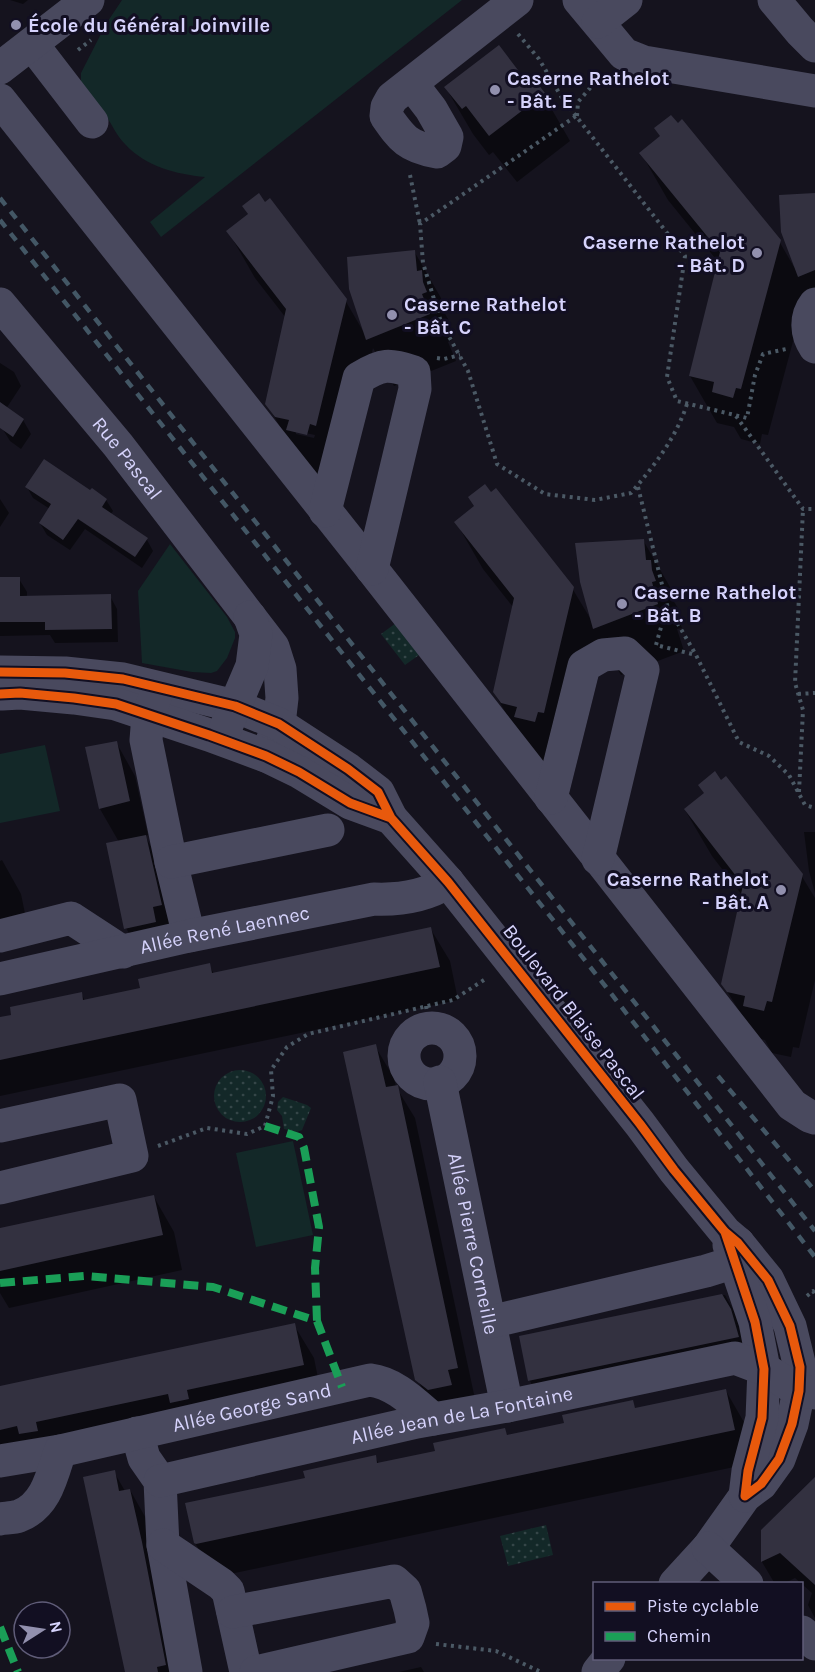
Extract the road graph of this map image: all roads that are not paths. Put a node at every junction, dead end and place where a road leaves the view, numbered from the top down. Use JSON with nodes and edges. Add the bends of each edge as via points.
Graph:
{"nodes":[{"id":1,"x":88,"y":0,"type":"edge"},
{"id":2,"x":626,"y":0,"type":"edge"},
{"id":3,"x":774,"y":0,"type":"edge"},
{"id":4,"x":507,"y":7,"type":"edge"},
{"id":5,"x":588,"y":11,"type":"edge"},
{"id":6,"x":32,"y":44,"type":"junction"},
{"id":7,"x":815,"y":46,"type":"edge"},
{"id":8,"x":0,"y":68,"type":"edge"},
{"id":9,"x":815,"y":91,"type":"edge"},
{"id":10,"x":0,"y":100,"type":"edge"},
{"id":11,"x":92,"y":122,"type":"dead end"},
{"id":12,"x":410,"y":144,"type":"road end"},
{"id":13,"x":0,"y":304,"type":"edge"},
{"id":14,"x":815,"y":304,"type":"edge"},
{"id":15,"x":814,"y":345,"type":"edge"},
{"id":16,"x":325,"y":511,"type":"junction"},
{"id":17,"x":372,"y":569,"type":"junction"},
{"id":18,"x":249,"y":615,"type":"junction"},
{"id":19,"x":0,"y":672,"type":"edge"},
{"id":20,"x":0,"y":694,"type":"edge"},
{"id":21,"x":154,"y":701,"type":"junction"},
{"id":22,"x":235,"y":706,"type":"junction"},
{"id":23,"x":279,"y":724,"type":"junction"},
{"id":24,"x":222,"y":739,"type":"junction"},
{"id":25,"x":266,"y":756,"type":"junction"},
{"id":26,"x":551,"y":798,"type":"junction"},
{"id":27,"x":392,"y":818,"type":"junction"},
{"id":28,"x":328,"y":830,"type":"dead end"},
{"id":29,"x":598,"y":859,"type":"junction"},
{"id":30,"x":171,"y":862,"type":"junction"},
{"id":31,"x":448,"y":882,"type":"junction"},
{"id":32,"x":0,"y":936,"type":"edge"},
{"id":33,"x":189,"y":936,"type":"junction"},
{"id":34,"x":123,"y":952,"type":"junction"},
{"id":35,"x":0,"y":979,"type":"edge"},
{"id":36,"x":428,"y":1017,"type":"road end"},
{"id":37,"x":815,"y":1118,"type":"edge"},
{"id":38,"x":0,"y":1126,"type":"edge"},
{"id":39,"x":0,"y":1188,"type":"edge"},
{"id":40,"x":733,"y":1245,"type":"junction"},
{"id":41,"x":490,"y":1322,"type":"junction"},
{"id":42,"x":764,"y":1369,"type":"junction"},
{"id":43,"x":807,"y":1392,"type":"edge"},
{"id":44,"x":507,"y":1406,"type":"junction"},
{"id":45,"x":433,"y":1419,"type":"junction"},
{"id":46,"x":137,"y":1433,"type":"junction"},
{"id":47,"x":60,"y":1452,"type":"junction"},
{"id":48,"x":0,"y":1461,"type":"edge"},
{"id":49,"x":160,"y":1481,"type":"junction"},
{"id":50,"x":745,"y":1496,"type":"junction"},
{"id":51,"x":0,"y":1519,"type":"edge"},
{"id":52,"x":163,"y":1545,"type":"junction"},
{"id":53,"x":708,"y":1548,"type":"junction"},
{"id":54,"x":677,"y":1582,"type":"edge"},
{"id":55,"x":745,"y":1582,"type":"edge"},
{"id":56,"x":233,"y":1612,"type":"junction"},
{"id":57,"x":803,"y":1634,"type":"edge"},
{"id":58,"x":815,"y":1644,"type":"edge"},
{"id":59,"x":608,"y":1660,"type":"edge"},
{"id":60,"x":186,"y":1672,"type":"edge"},
{"id":61,"x":246,"y":1672,"type":"edge"},
{"id":62,"x":256,"y":1672,"type":"edge"},
{"id":63,"x":598,"y":1672,"type":"edge"}],
"edges":[{"from":1,"to":6,"type":"street"},
{"from":2,"to":5,"type":"street"},
{"from":3,"to":7,"type":"street"},
{"from":4,"to":12,"type":"street","via":[[392,99],[386,116]]},
{"from":5,"to":9,"type":"street","via":[[624,54],[644,62]]},
{"from":6,"to":8,"type":"street"},
{"from":6,"to":11,"type":"street"},
{"from":10,"to":16,"type":"street"},
{"from":13,"to":18,"type":"street","name":"Rue Pascal","via":[[118,445]]},
{"from":14,"to":15,"type":"street","via":[[807,324]]},
{"from":16,"to":17,"type":"street"},
{"from":16,"to":17,"type":"street","via":[[359,378],[392,365],[414,372],[415,389]]},
{"from":17,"to":26,"type":"street"},
{"from":18,"to":22,"type":"street","name":"Rue Pascal","via":[[256,634],[252,666]]},
{"from":18,"to":23,"type":"street","name":"Rue Pascal","via":[[273,647],[280,669]]},
{"from":19,"to":21,"type":"street","via":[[123,679]]},
{"from":20,"to":21,"type":"street","via":[[116,704]]},
{"from":21,"to":22,"type":"street","name":"Boulevard Blaise Pascal"},
{"from":21,"to":24,"type":"street","name":"Boulevard Blaise Pascal"},
{"from":21,"to":30,"type":"street","via":[[146,740]]},
{"from":22,"to":23,"type":"street","name":"Boulevard Blaise Pascal"},
{"from":22,"to":24,"type":"street","name":"Rue Pascal"},
{"from":23,"to":25,"type":"street","name":"Rue Pascal"},
{"from":23,"to":27,"type":"street","name":"Boulevard Blaise Pascal","via":[[378,792]]},
{"from":24,"to":25,"type":"street","name":"Boulevard Blaise Pascal"},
{"from":25,"to":27,"type":"street","name":"Boulevard Blaise Pascal","via":[[350,803]]},
{"from":26,"to":29,"type":"street"},
{"from":26,"to":29,"type":"street","via":[[584,666],[603,655],[650,657]]},
{"from":27,"to":31,"type":"street","name":"Boulevard Blaise Pascal"},
{"from":28,"to":30,"type":"street"},
{"from":29,"to":37,"type":"street","via":[[792,1105]]},
{"from":30,"to":33,"type":"street"},
{"from":31,"to":33,"type":"street","name":"Allée René Laennec","via":[[393,900],[374,899]]},
{"from":31,"to":40,"type":"street","name":"Boulevard Blaise Pascal"},
{"from":32,"to":34,"type":"street","via":[[71,918]]},
{"from":33,"to":34,"type":"street","name":"Allée René Laennec"},
{"from":34,"to":35,"type":"street","name":"Allée René Laennec"},
{"from":36,"to":41,"type":"street","name":"Allée Pierre Corneille","via":[[407,1043],[404,1061],[422,1082],[440,1082]]},
{"from":38,"to":39,"type":"street","via":[[120,1100],[132,1156]]},
{"from":40,"to":41,"type":"street","via":[[706,1271]]},
{"from":40,"to":42,"type":"street","name":"Boulevard Blaise Pascal"},
{"from":40,"to":43,"type":"street","name":"Boulevard Blaise Pascal","via":[[768,1280],[790,1326]]},
{"from":41,"to":44,"type":"street","name":"Allée Pierre Corneille"},
{"from":42,"to":43,"type":"street","name":"Allée Jean de La Fontaine"},
{"from":42,"to":44,"type":"street","name":"Allée Jean de La Fontaine","via":[[735,1358]]},
{"from":42,"to":50,"type":"street","name":"Boulevard Blaise Pascal","via":[[762,1418],[747,1471]]},
{"from":43,"to":50,"type":"street","name":"Boulevard Blaise Pascal","via":[[779,1459],[762,1484]]},
{"from":44,"to":45,"type":"street","name":"Allée Jean de La Fontaine"},
{"from":45,"to":46,"type":"street","name":"Allée George Sand","via":[[407,1397],[382,1382],[370,1380]]},
{"from":45,"to":49,"type":"street","name":"Allée Jean de La Fontaine"},
{"from":46,"to":47,"type":"street","name":"Allée George Sand"},
{"from":46,"to":49,"type":"street","via":[[144,1458]]},
{"from":47,"to":48,"type":"street","name":"Allée George Sand"},
{"from":47,"to":51,"type":"street","via":[[46,1493],[36,1506],[19,1516]]},
{"from":49,"to":52,"type":"street"},
{"from":50,"to":53,"type":"street","name":"Boulevard Blaise Pascal"},
{"from":52,"to":56,"type":"street","via":[[221,1584],[228,1591]]},
{"from":52,"to":60,"type":"street"},
{"from":53,"to":54,"type":"street","name":"Boulevard Blaise Pascal"},
{"from":53,"to":55,"type":"street"},
{"from":56,"to":61,"type":"street"},
{"from":56,"to":62,"type":"street","via":[[394,1581],[405,1591],[413,1623],[408,1637]]},
{"from":57,"to":58,"type":"street"},
{"from":59,"to":63,"type":"street"}]}
